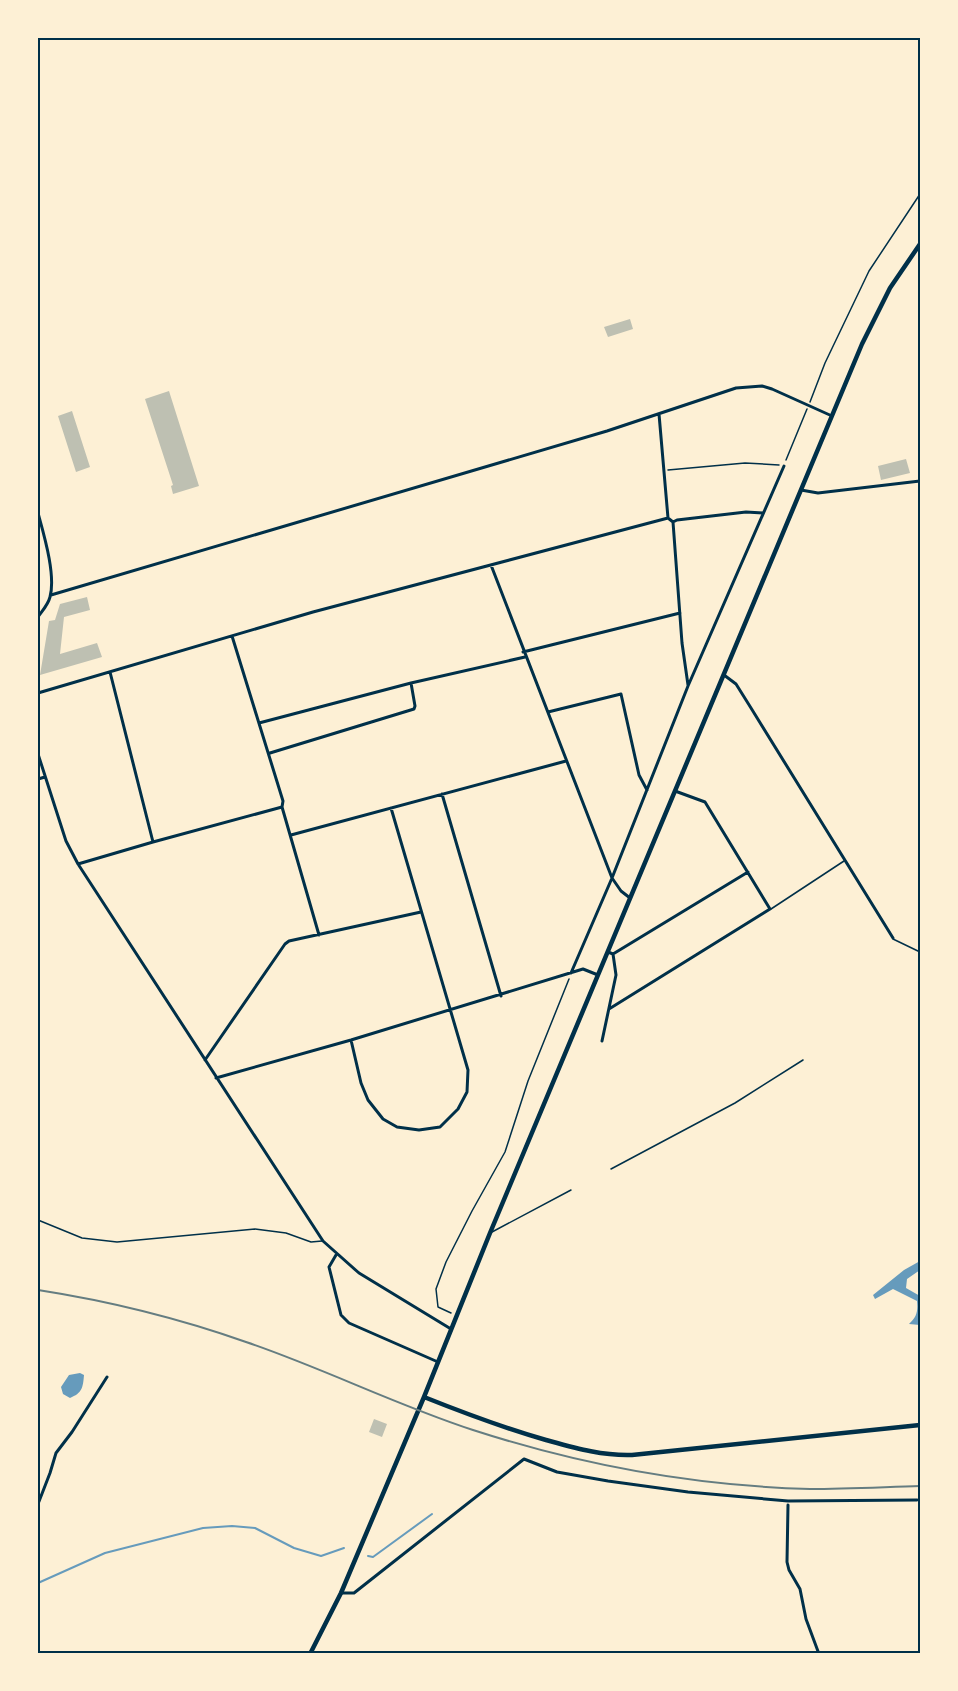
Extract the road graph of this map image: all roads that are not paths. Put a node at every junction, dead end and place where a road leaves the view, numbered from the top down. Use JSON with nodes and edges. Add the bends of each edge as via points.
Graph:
{"nodes":[{"id":1,"x":921,"y":244,"type":"edge"},
{"id":2,"x":659,"y":414,"type":"junction"},
{"id":3,"x":832,"y":416,"type":"junction"},
{"id":4,"x":784,"y":466,"type":"road end"},
{"id":5,"x":921,"y":481,"type":"edge"},
{"id":6,"x":801,"y":490,"type":"junction"},
{"id":7,"x":38,"y":513,"type":"edge"},
{"id":8,"x":764,"y":513,"type":"junction"},
{"id":9,"x":668,"y":518,"type":"junction"},
{"id":10,"x":673,"y":522,"type":"junction"},
{"id":11,"x":491,"y":565,"type":"junction"},
{"id":12,"x":51,"y":595,"type":"junction"},
{"id":13,"x":680,"y":613,"type":"junction"},
{"id":14,"x":38,"y":616,"type":"edge"},
{"id":15,"x":232,"y":636,"type":"junction"},
{"id":16,"x":523,"y":652,"type":"junction"},
{"id":17,"x":525,"y":657,"type":"junction"},
{"id":18,"x":110,"y":672,"type":"junction"},
{"id":19,"x":723,"y":675,"type":"junction"},
{"id":20,"x":411,"y":683,"type":"junction"},
{"id":21,"x":688,"y":686,"type":"junction"},
{"id":22,"x":38,"y":693,"type":"edge"},
{"id":23,"x":548,"y":712,"type":"junction"},
{"id":24,"x":259,"y":723,"type":"junction"},
{"id":25,"x":270,"y":753,"type":"junction"},
{"id":26,"x":38,"y":754,"type":"edge"},
{"id":27,"x":566,"y":761,"type":"junction"},
{"id":28,"x":45,"y":777,"type":"junction"},
{"id":29,"x":38,"y":779,"type":"edge"},
{"id":30,"x":647,"y":790,"type":"junction"},
{"id":31,"x":675,"y":790,"type":"junction"},
{"id":32,"x":442,"y":794,"type":"junction"},
{"id":33,"x":282,"y":807,"type":"junction"},
{"id":34,"x":391,"y":808,"type":"junction"},
{"id":35,"x":291,"y":835,"type":"junction"},
{"id":36,"x":153,"y":842,"type":"junction"},
{"id":37,"x":844,"y":861,"type":"junction"},
{"id":38,"x":78,"y":864,"type":"junction"},
{"id":39,"x":748,"y":872,"type":"junction"},
{"id":40,"x":612,"y":878,"type":"junction"},
{"id":41,"x":630,"y":898,"type":"junction"},
{"id":42,"x":770,"y":909,"type":"junction"},
{"id":43,"x":421,"y":912,"type":"junction"},
{"id":44,"x":319,"y":934,"type":"junction"},
{"id":45,"x":893,"y":938,"type":"joint"},
{"id":46,"x":921,"y":952,"type":"edge"},
{"id":47,"x":610,"y":953,"type":"junction"},
{"id":48,"x":571,"y":973,"type":"junction"},
{"id":49,"x":598,"y":975,"type":"junction"},
{"id":50,"x":501,"y":996,"type":"junction"},
{"id":51,"x":609,"y":1009,"type":"junction"},
{"id":52,"x":450,"y":1011,"type":"junction"},
{"id":53,"x":351,"y":1040,"type":"junction"},
{"id":54,"x":602,"y":1041,"type":"dead end"},
{"id":55,"x":205,"y":1060,"type":"junction"},
{"id":56,"x":803,"y":1060,"type":"dead end"},
{"id":57,"x":216,"y":1078,"type":"junction"},
{"id":58,"x":611,"y":1169,"type":"dead end"},
{"id":59,"x":571,"y":1190,"type":"dead end"},
{"id":60,"x":38,"y":1220,"type":"edge"},
{"id":61,"x":490,"y":1233,"type":"junction"},
{"id":62,"x":323,"y":1241,"type":"junction"},
{"id":63,"x":336,"y":1255,"type":"junction"},
{"id":64,"x":451,"y":1329,"type":"junction"},
{"id":65,"x":438,"y":1362,"type":"junction"},
{"id":66,"x":107,"y":1377,"type":"dead end"},
{"id":67,"x":424,"y":1397,"type":"junction"},
{"id":68,"x":921,"y":1425,"type":"edge"},
{"id":69,"x":917,"y":1500,"type":"dead end"},
{"id":70,"x":38,"y":1504,"type":"edge"},
{"id":71,"x":788,"y":1505,"type":"dead end"},
{"id":72,"x":341,"y":1593,"type":"junction"},
{"id":73,"x":310,"y":1653,"type":"edge"},
{"id":74,"x":819,"y":1653,"type":"edge"}],
"edges":[{"from":1,"to":3,"type":"main road","via":[[880,307]]},
{"from":2,"to":3,"type":"street","via":[[746,386],[772,389]]},
{"from":2,"to":9,"type":"street"},
{"from":2,"to":12,"type":"street"},
{"from":3,"to":6,"type":"main road"},
{"from":4,"to":8,"type":"street"},
{"from":5,"to":6,"type":"street","via":[[818,493]]},
{"from":6,"to":19,"type":"main road"},
{"from":7,"to":12,"type":"street","via":[[49,553]]},
{"from":8,"to":10,"type":"street"},
{"from":8,"to":21,"type":"street"},
{"from":9,"to":10,"type":"street"},
{"from":9,"to":11,"type":"street"},
{"from":10,"to":13,"type":"street"},
{"from":11,"to":15,"type":"street"},
{"from":11,"to":16,"type":"street"},
{"from":12,"to":14,"type":"street"},
{"from":13,"to":16,"type":"street"},
{"from":13,"to":21,"type":"street"},
{"from":15,"to":18,"type":"street"},
{"from":15,"to":24,"type":"street"},
{"from":16,"to":17,"type":"street"},
{"from":17,"to":20,"type":"street"},
{"from":17,"to":23,"type":"street"},
{"from":18,"to":22,"type":"street"},
{"from":18,"to":36,"type":"street"},
{"from":19,"to":31,"type":"main road"},
{"from":19,"to":37,"type":"street","via":[[736,684]]},
{"from":20,"to":24,"type":"street"},
{"from":20,"to":25,"type":"street","via":[[414,710]]},
{"from":21,"to":30,"type":"street"},
{"from":23,"to":27,"type":"street"},
{"from":23,"to":30,"type":"street","via":[[621,694],[639,775]]},
{"from":24,"to":25,"type":"street"},
{"from":25,"to":33,"type":"street","via":[[284,801]]},
{"from":26,"to":28,"type":"street"},
{"from":27,"to":32,"type":"street"},
{"from":27,"to":40,"type":"street"},
{"from":28,"to":29,"type":"street"},
{"from":28,"to":38,"type":"street","via":[[66,841]]},
{"from":30,"to":40,"type":"street"},
{"from":31,"to":39,"type":"street","via":[[705,802]]},
{"from":31,"to":41,"type":"main road"},
{"from":32,"to":34,"type":"street"},
{"from":32,"to":50,"type":"street"},
{"from":33,"to":35,"type":"street"},
{"from":33,"to":36,"type":"street"},
{"from":34,"to":35,"type":"street"},
{"from":34,"to":43,"type":"street"},
{"from":35,"to":44,"type":"street"},
{"from":36,"to":38,"type":"street"},
{"from":37,"to":42,"type":"lane"},
{"from":37,"to":45,"type":"street"},
{"from":38,"to":55,"type":"street"},
{"from":39,"to":42,"type":"street"},
{"from":39,"to":47,"type":"street"},
{"from":40,"to":41,"type":"street"},
{"from":40,"to":48,"type":"street"},
{"from":41,"to":47,"type":"main road"},
{"from":42,"to":51,"type":"street"},
{"from":43,"to":44,"type":"street"},
{"from":43,"to":52,"type":"street"},
{"from":44,"to":55,"type":"street","via":[[285,944]]},
{"from":45,"to":46,"type":"lane"},
{"from":47,"to":49,"type":"main road"},
{"from":47,"to":51,"type":"street","via":[[616,975]]},
{"from":48,"to":49,"type":"street","via":[[583,969]]},
{"from":48,"to":50,"type":"street"},
{"from":49,"to":61,"type":"main road"},
{"from":50,"to":52,"type":"street"},
{"from":51,"to":54,"type":"street"},
{"from":52,"to":53,"type":"street"},
{"from":52,"to":53,"type":"street","via":[[468,1070],[468,1083],[458,1109],[440,1127],[397,1127],[383,1119],[368,1100]]},
{"from":53,"to":57,"type":"street"},
{"from":55,"to":57,"type":"street"},
{"from":56,"to":58,"type":"lane","via":[[735,1103]]},
{"from":57,"to":62,"type":"street"},
{"from":59,"to":61,"type":"lane"},
{"from":60,"to":62,"type":"lane","via":[[82,1238],[117,1242],[255,1229],[286,1233],[311,1242]]},
{"from":61,"to":64,"type":"main road"},
{"from":62,"to":63,"type":"street"},
{"from":63,"to":64,"type":"street","via":[[370,1281]]},
{"from":63,"to":65,"type":"street","via":[[329,1267],[341,1315],[349,1323]]},
{"from":64,"to":65,"type":"main road"},
{"from":65,"to":67,"type":"main road"},
{"from":66,"to":70,"type":"street","via":[[56,1453]]},
{"from":67,"to":68,"type":"main road","via":[[488,1422],[609,1456]]},
{"from":67,"to":72,"type":"main road"},
{"from":69,"to":72,"type":"street","via":[[788,1501],[688,1492],[557,1472],[524,1459],[354,1593]]},
{"from":71,"to":74,"type":"street","via":[[789,1570],[800,1589]]},
{"from":72,"to":73,"type":"main road"}]}
